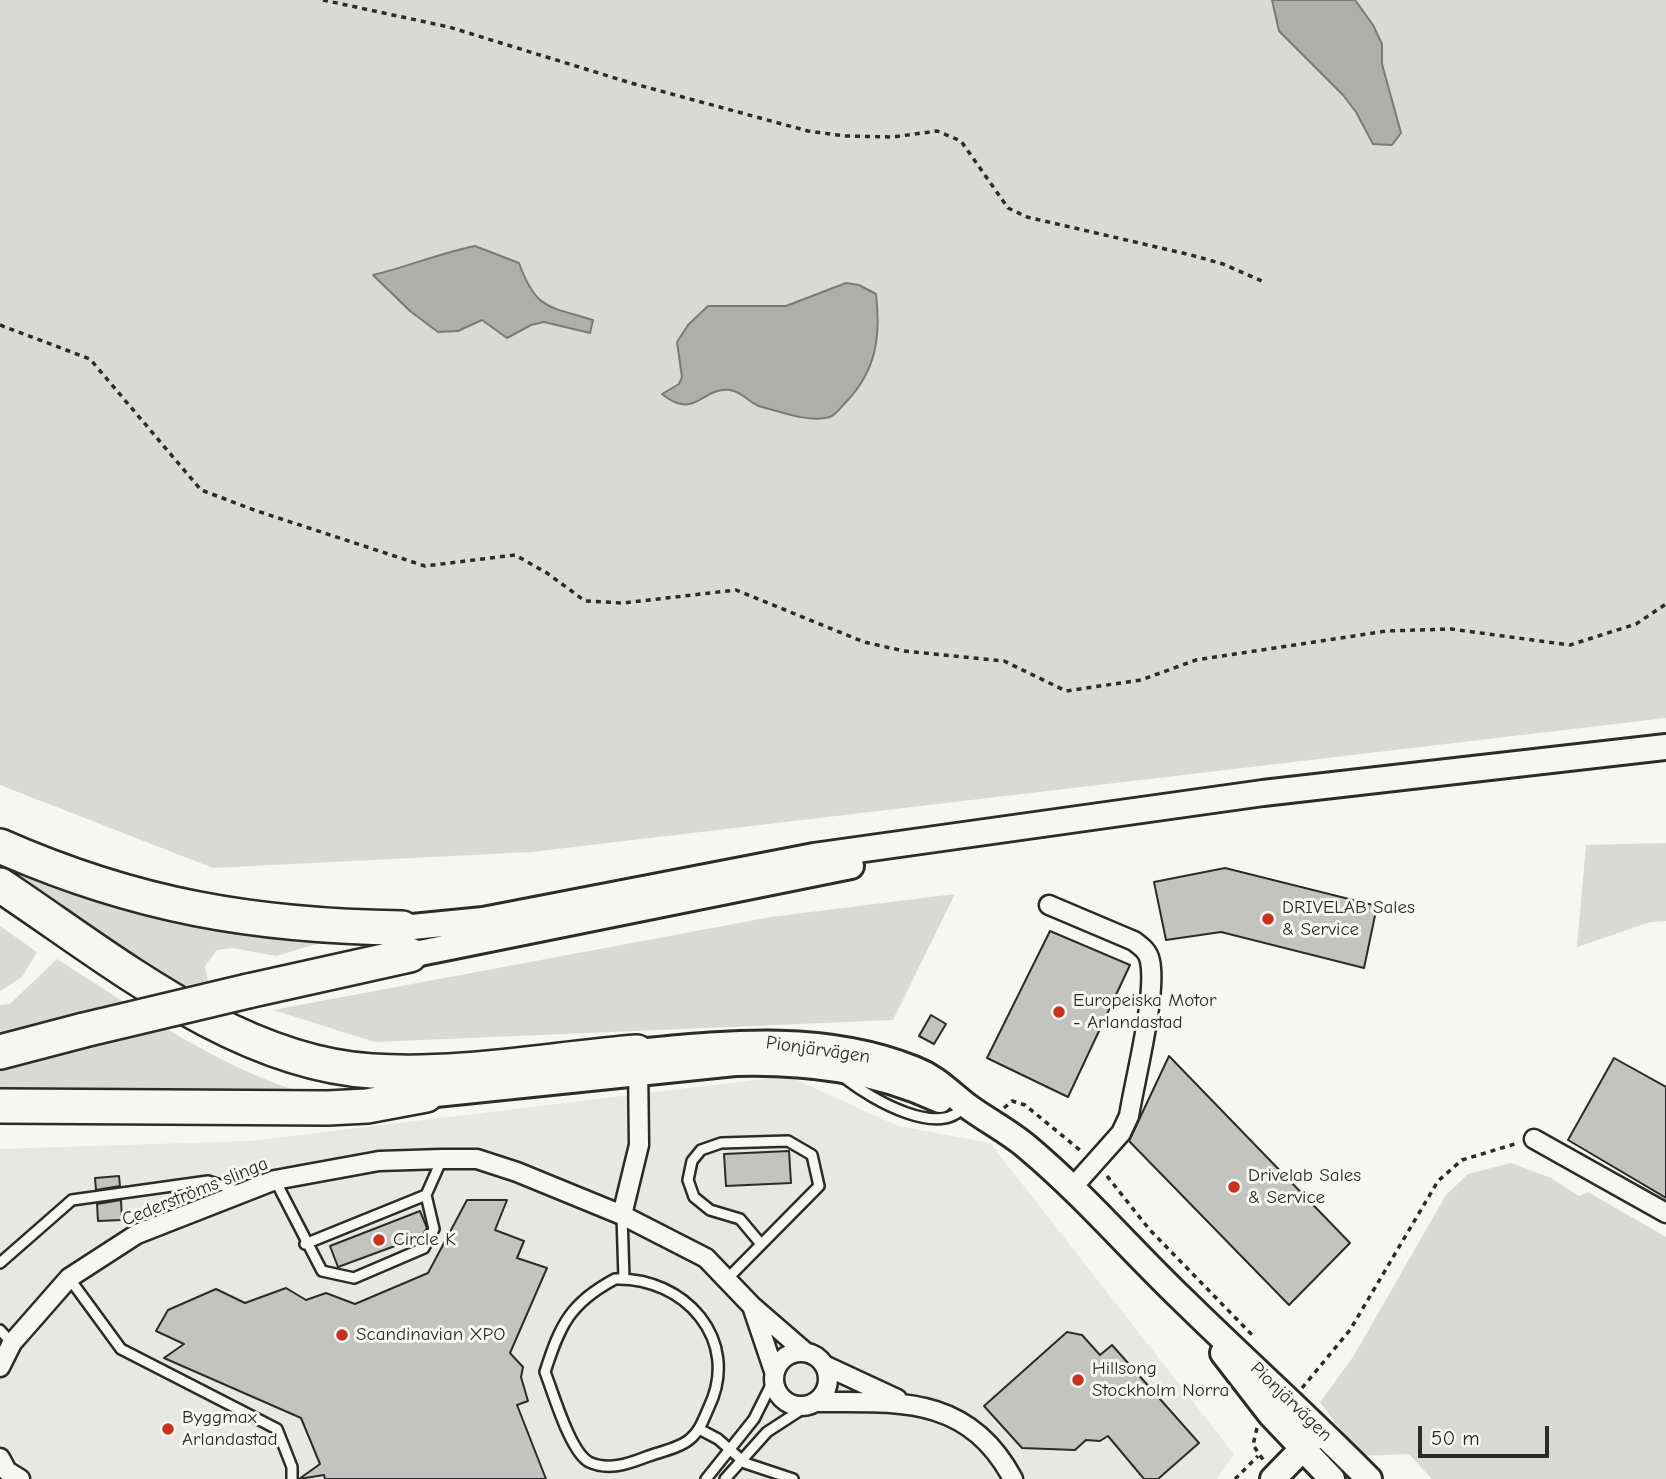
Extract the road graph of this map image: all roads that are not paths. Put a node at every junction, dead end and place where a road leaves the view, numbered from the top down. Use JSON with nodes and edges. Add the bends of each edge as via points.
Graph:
{"nodes":[{"id":1,"x":1666,"y":747,"type":"edge"},
{"id":2,"x":0,"y":846,"type":"edge"},
{"id":3,"x":0,"y":885,"type":"edge"},
{"id":4,"x":1049,"y":905,"type":"dead end"},
{"id":5,"x":0,"y":908,"type":"edge"},
{"id":6,"x":406,"y":941,"type":"junction"},
{"id":7,"x":0,"y":1052,"type":"edge"},
{"id":8,"x":638,"y":1062,"type":"junction"},
{"id":9,"x":426,"y":1095,"type":"junction"},
{"id":10,"x":965,"y":1105,"type":"junction"},
{"id":11,"x":0,"y":1106,"type":"edge"},
{"id":12,"x":1534,"y":1139,"type":"road end"},
{"id":13,"x":442,"y":1158,"type":"junction"},
{"id":14,"x":275,"y":1180,"type":"junction"},
{"id":15,"x":1072,"y":1188,"type":"junction"},
{"id":16,"x":243,"y":1192,"type":"junction"},
{"id":17,"x":426,"y":1195,"type":"junction"},
{"id":18,"x":1666,"y":1213,"type":"edge"},
{"id":19,"x":622,"y":1215,"type":"junction"},
{"id":20,"x":305,"y":1244,"type":"junction"},
{"id":21,"x":761,"y":1244,"type":"junction"},
{"id":22,"x":0,"y":1263,"type":"edge"},
{"id":23,"x":69,"y":1278,"type":"junction"},
{"id":24,"x":728,"y":1278,"type":"junction"},
{"id":25,"x":624,"y":1279,"type":"junction"},
{"id":26,"x":1180,"y":1298,"type":"junction"},
{"id":27,"x":752,"y":1306,"type":"junction"},
{"id":28,"x":6,"y":1337,"type":"edge"},
{"id":29,"x":804,"y":1351,"type":"junction"},
{"id":30,"x":825,"y":1366,"type":"junction"},
{"id":31,"x":0,"y":1367,"type":"edge"},
{"id":32,"x":774,"y":1376,"type":"junction"},
{"id":33,"x":903,"y":1402,"type":"junction"},
{"id":34,"x":812,"y":1404,"type":"junction"},
{"id":35,"x":699,"y":1429,"type":"junction"},
{"id":36,"x":1321,"y":1430,"type":"junction"},
{"id":37,"x":1303,"y":1450,"type":"junction"},
{"id":38,"x":731,"y":1451,"type":"junction"},
{"id":39,"x":0,"y":1458,"type":"edge"},
{"id":40,"x":741,"y":1459,"type":"junction"},
{"id":41,"x":1275,"y":1477,"type":"edge"},
{"id":42,"x":20,"y":1479,"type":"edge"},
{"id":43,"x":292,"y":1479,"type":"edge"},
{"id":44,"x":706,"y":1479,"type":"edge"},
{"id":45,"x":726,"y":1479,"type":"edge"},
{"id":46,"x":793,"y":1479,"type":"edge"},
{"id":47,"x":1013,"y":1479,"type":"edge"},
{"id":48,"x":1332,"y":1479,"type":"edge"},
{"id":49,"x":1369,"y":1479,"type":"edge"}],
"edges":[{"from":1,"to":6,"type":"main road","via":[[1263,793],[814,856],[483,920]]},
{"from":2,"to":6,"type":"highway","via":[[115,890],[207,913]]},
{"from":3,"to":8,"type":"highway","via":[[221,1029],[316,1062],[370,1071],[438,1071]]},
{"from":4,"to":15,"type":"street","via":[[1134,941],[1145,949],[1150,961],[1152,988],[1129,1116],[1121,1133]]},
{"from":5,"to":9,"type":"highway","via":[[207,1042],[234,1054],[312,1079]]},
{"from":6,"to":7,"type":"highway","bridge":true,"via":[[248,991]]},
{"from":8,"to":9,"type":"main road","name":"Pionjärvägen"},
{"from":8,"to":10,"type":"main road","name":"Pionjärvägen","via":[[833,1066],[873,1074]]},
{"from":8,"to":10,"type":"main road","name":"Pionjärvägen","via":[[767,1041],[849,1051],[916,1070],[947,1087]]},
{"from":8,"to":19,"type":"street","via":[[639,1145]]},
{"from":9,"to":11,"type":"highway","via":[[328,1108]]},
{"from":10,"to":15,"type":"main road","name":"Pionjärvägen","via":[[1025,1145]]},
{"from":12,"to":18,"type":"street"},
{"from":13,"to":14,"type":"street","name":"Cederströms slinga","via":[[379,1161]]},
{"from":13,"to":17,"type":"lane"},
{"from":13,"to":19,"type":"street","name":"Cederströms slinga","via":[[477,1159]]},
{"from":14,"to":16,"type":"street","name":"Cederströms slinga"},
{"from":14,"to":20,"type":"lane"},
{"from":15,"to":26,"type":"main road","name":"Pionjärvägen"},
{"from":16,"to":22,"type":"lane","via":[[208,1181],[72,1200]]},
{"from":16,"to":23,"type":"street","name":"Cederströms slinga","via":[[137,1234]]},
{"from":17,"to":20,"type":"lane"},
{"from":17,"to":20,"type":"lane","via":[[434,1229],[424,1248],[354,1278],[321,1271]]},
{"from":19,"to":24,"type":"street","name":"Cederströms slinga","via":[[706,1258]]},
{"from":19,"to":25,"type":"lane"},
{"from":21,"to":21,"type":"lane","via":[[819,1186],[812,1155],[788,1141],[721,1143],[701,1150],[692,1161],[688,1180],[694,1197],[710,1210],[740,1219]]},
{"from":21,"to":24,"type":"lane"},
{"from":23,"to":28,"type":"street","name":"Cederströms slinga"},
{"from":23,"to":43,"type":"lane","via":[[121,1349],[277,1429]]},
{"from":24,"to":27,"type":"street","name":"Cederströms slinga"},
{"from":25,"to":35,"type":"lane","via":[[678,1296],[701,1315],[717,1345],[719,1372]]},
{"from":25,"to":35,"type":"lane","via":[[591,1292],[575,1307],[558,1331],[545,1372],[574,1444],[588,1461],[615,1467],[689,1441]]},
{"from":26,"to":36,"type":"main road","name":"Pionjärvägen","via":[[1295,1387]]},
{"from":26,"to":37,"type":"main road","name":"Pionjärvägen"},
{"from":27,"to":29,"type":"street","name":"Cederströms slinga"},
{"from":27,"to":32,"type":"street","name":"Cederströms slinga"},
{"from":28,"to":31,"type":"street","name":"Cederströms slinga"},
{"from":29,"to":30,"type":"street","name":"Cederströms slinga"},
{"from":29,"to":32,"type":"street","via":[[787,1355]]},
{"from":30,"to":33,"type":"street","name":"Cederströms slinga"},
{"from":30,"to":34,"type":"street","via":[[828,1386]]},
{"from":32,"to":34,"type":"street","name":"Cederströms slinga","via":[[784,1401],[795,1406]]},
{"from":32,"to":38,"type":"lane","via":[[754,1419]]},
{"from":33,"to":34,"type":"street","name":"Cederströms slinga"},
{"from":33,"to":47,"type":"street","name":"Cederströms slinga","via":[[947,1415],[978,1435]]},
{"from":34,"to":40,"type":"lane","via":[[767,1432]]},
{"from":35,"to":38,"type":"lane"},
{"from":36,"to":37,"type":"main road"},
{"from":36,"to":49,"type":"main road","name":"Pionjärvägen"},
{"from":37,"to":41,"type":"main road"},
{"from":37,"to":48,"type":"main road","name":"Pionjärvägen"},
{"from":38,"to":40,"type":"lane"},
{"from":38,"to":44,"type":"lane"},
{"from":39,"to":42,"type":"street","via":[[7,1471]]},
{"from":40,"to":45,"type":"lane"},
{"from":40,"to":46,"type":"lane"}]}
